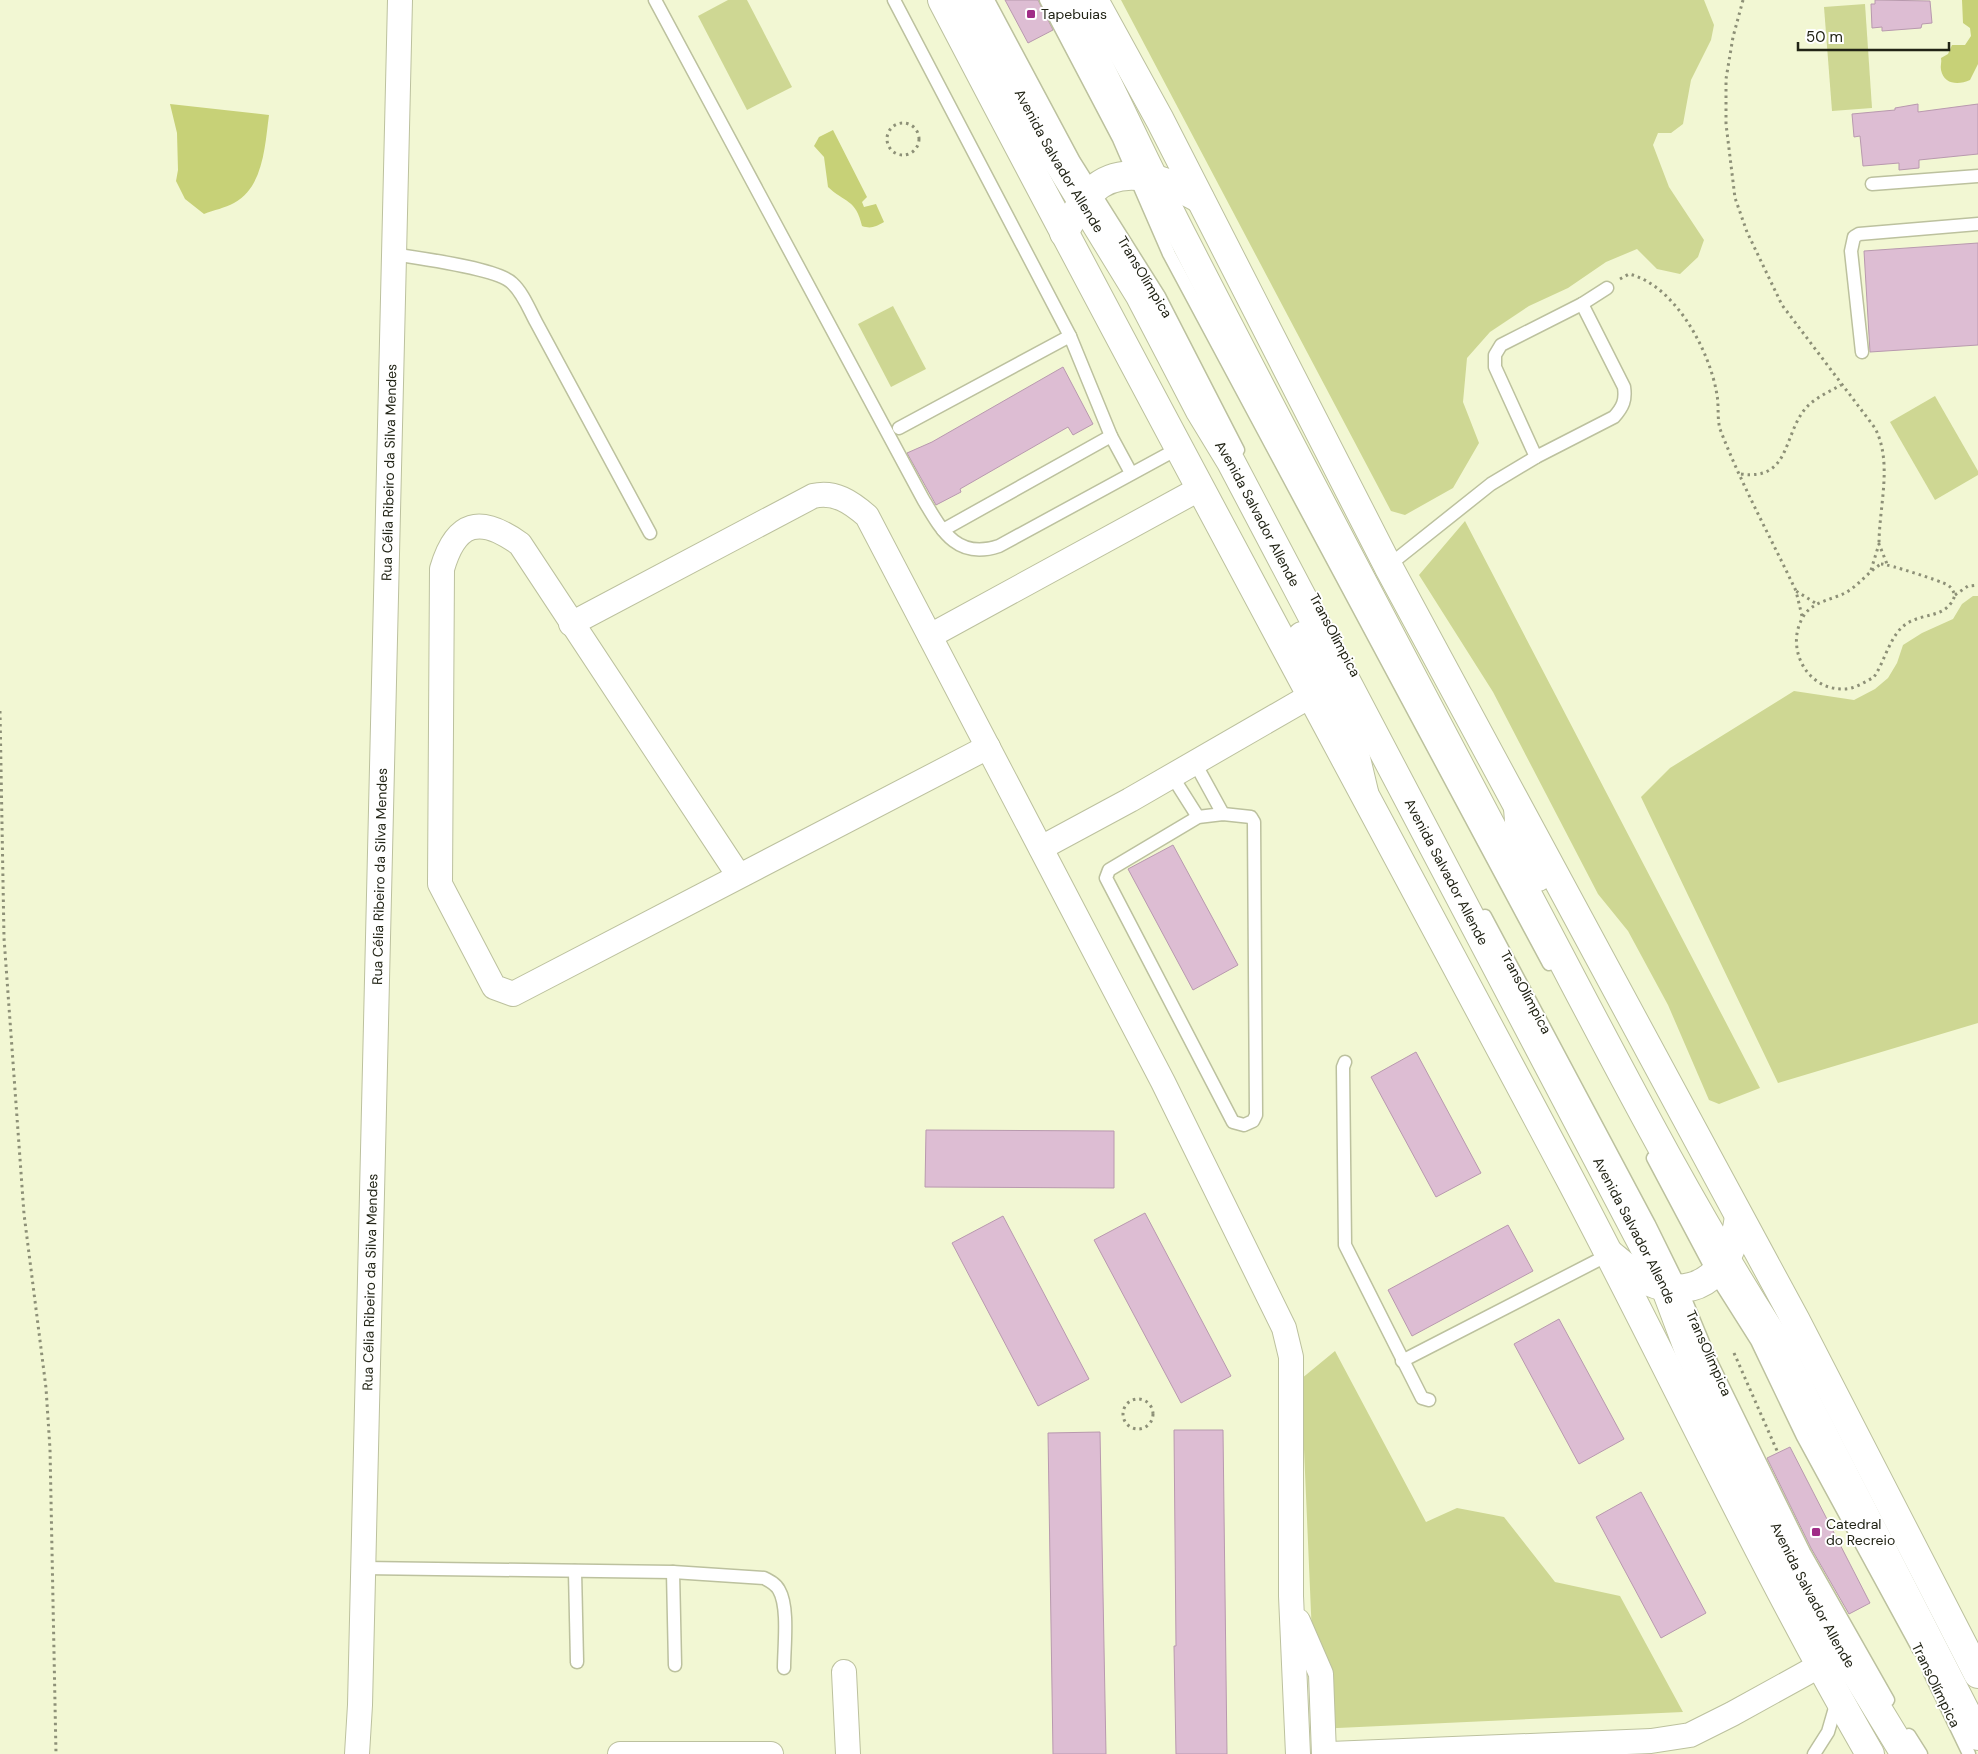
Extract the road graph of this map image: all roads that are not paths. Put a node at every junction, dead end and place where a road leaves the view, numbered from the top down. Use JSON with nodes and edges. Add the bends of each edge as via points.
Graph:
{"nodes":[{"id":1,"x":400,"y":0,"type":"edge"},
{"id":2,"x":655,"y":0,"type":"edge"},
{"id":3,"x":894,"y":0,"type":"edge"},
{"id":4,"x":942,"y":0,"type":"edge"},
{"id":5,"x":970,"y":0,"type":"edge"},
{"id":6,"x":988,"y":0,"type":"edge"},
{"id":7,"x":1046,"y":0,"type":"edge"},
{"id":8,"x":1066,"y":0,"type":"edge"},
{"id":9,"x":1094,"y":0,"type":"edge"},
{"id":10,"x":1978,"y":176,"type":"edge"},
{"id":11,"x":1143,"y":177,"type":"junction"},
{"id":12,"x":1872,"y":184,"type":"dead end"},
{"id":13,"x":1087,"y":197,"type":"junction"},
{"id":14,"x":1200,"y":199,"type":"junction"},
{"id":15,"x":1978,"y":224,"type":"edge"},
{"id":16,"x":1064,"y":233,"type":"junction"},
{"id":17,"x":393,"y":254,"type":"junction"},
{"id":18,"x":1607,"y":288,"type":"road end"},
{"id":19,"x":1582,"y":304,"type":"junction"},
{"id":20,"x":1070,"y":336,"type":"junction"},
{"id":21,"x":1862,"y":352,"type":"dead end"},
{"id":22,"x":898,"y":428,"type":"dead end"},
{"id":23,"x":1111,"y":436,"type":"junction"},
{"id":24,"x":1179,"y":448,"type":"junction"},
{"id":25,"x":1536,"y":457,"type":"junction"},
{"id":26,"x":1231,"y":462,"type":"junction"},
{"id":27,"x":1131,"y":473,"type":"junction"},
{"id":28,"x":1201,"y":488,"type":"junction"},
{"id":29,"x":943,"y":530,"type":"junction"},
{"id":30,"x":650,"y":534,"type":"dead end"},
{"id":31,"x":1388,"y":566,"type":"junction"},
{"id":32,"x":572,"y":624,"type":"junction"},
{"id":33,"x":930,"y":636,"type":"junction"},
{"id":34,"x":1312,"y":695,"type":"junction"},
{"id":35,"x":988,"y":747,"type":"junction"},
{"id":36,"x":1195,"y":763,"type":"junction"},
{"id":37,"x":1172,"y":776,"type":"junction"},
{"id":38,"x":1364,"y":792,"type":"junction"},
{"id":39,"x":1518,"y":808,"type":"junction"},
{"id":40,"x":1222,"y":814,"type":"junction"},
{"id":41,"x":1198,"y":817,"type":"junction"},
{"id":42,"x":1446,"y":843,"type":"dead end"},
{"id":43,"x":1041,"y":848,"type":"junction"},
{"id":44,"x":739,"y":876,"type":"junction"},
{"id":45,"x":1479,"y":904,"type":"dead end"},
{"id":46,"x":1554,"y":974,"type":"dead end"},
{"id":47,"x":1345,"y":1062,"type":"dead end"},
{"id":48,"x":1614,"y":1077,"type":"junction"},
{"id":49,"x":1648,"y":1150,"type":"dead end"},
{"id":50,"x":1739,"y":1217,"type":"junction"},
{"id":51,"x":1610,"y":1254,"type":"junction"},
{"id":52,"x":1720,"y":1266,"type":"junction"},
{"id":53,"x":1673,"y":1288,"type":"junction"},
{"id":54,"x":1402,"y":1361,"type":"junction"},
{"id":55,"x":1429,"y":1400,"type":"dead end"},
{"id":56,"x":363,"y":1568,"type":"junction"},
{"id":57,"x":575,"y":1571,"type":"junction"},
{"id":58,"x":672,"y":1572,"type":"junction"},
{"id":59,"x":1291,"y":1596,"type":"junction"},
{"id":60,"x":577,"y":1662,"type":"dead end"},
{"id":61,"x":675,"y":1665,"type":"dead end"},
{"id":62,"x":1819,"y":1666,"type":"junction"},
{"id":63,"x":784,"y":1668,"type":"dead end"},
{"id":64,"x":844,"y":1672,"type":"dead end"},
{"id":65,"x":1978,"y":1674,"type":"edge"},
{"id":66,"x":1838,"y":1699,"type":"junction"},
{"id":67,"x":1978,"y":1736,"type":"edge"},
{"id":68,"x":357,"y":1754,"type":"edge"},
{"id":69,"x":620,"y":1754,"type":"edge"},
{"id":70,"x":771,"y":1754,"type":"edge"},
{"id":71,"x":848,"y":1754,"type":"edge"},
{"id":72,"x":1298,"y":1754,"type":"edge"},
{"id":73,"x":1324,"y":1754,"type":"edge"},
{"id":74,"x":1330,"y":1754,"type":"edge"},
{"id":75,"x":1814,"y":1754,"type":"edge"},
{"id":76,"x":1870,"y":1754,"type":"edge"},
{"id":77,"x":1904,"y":1754,"type":"edge"},
{"id":78,"x":1921,"y":1754,"type":"edge"},
{"id":79,"x":1969,"y":1754,"type":"edge"}],
"edges":[{"from":1,"to":17,"type":"street","name":"Rua Célia Ribeiro da Silva Mendes"},
{"from":2,"to":29,"type":"lane","via":[[923,499]]},
{"from":3,"to":20,"type":"lane"},
{"from":4,"to":16,"type":"main road","name":"Avenida Salvador Allende"},
{"from":5,"to":13,"type":"main road","name":"Avenida Salvador Allende"},
{"from":6,"to":13,"type":"lane","name":"TransOlímpica","via":[[1074,161]]},
{"from":7,"to":11,"type":"lane"},
{"from":8,"to":11,"type":"main road","via":[[1099,62]]},
{"from":9,"to":14,"type":"main road"},
{"from":10,"to":12,"type":"lane"},
{"from":11,"to":13,"type":"main road","via":[[1116,178]]},
{"from":11,"to":14,"type":"main road","via":[[1175,186]]},
{"from":11,"to":46,"type":"lane","via":[[1169,254]]},
{"from":11,"to":48,"type":"main road"},
{"from":13,"to":16,"type":"main road"},
{"from":13,"to":26,"type":"main road","name":"Avenida Salvador Allende","via":[[1200,411]]},
{"from":13,"to":42,"type":"lane","name":"TransOlímpica","via":[[1159,296]]},
{"from":14,"to":31,"type":"main road"},
{"from":15,"to":21,"type":"lane","via":[[1854,237],[1851,251]]},
{"from":16,"to":24,"type":"main road","name":"Avenida Salvador Allende"},
{"from":17,"to":30,"type":"lane","via":[[492,274],[511,281],[532,314]]},
{"from":17,"to":56,"type":"street","name":"Rua Célia Ribeiro da Silva Mendes"},
{"from":18,"to":19,"type":"lane"},
{"from":19,"to":25,"type":"lane","via":[[1501,345],[1495,355],[1494,367]]},
{"from":19,"to":25,"type":"lane","via":[[1624,387],[1626,398],[1614,417]]},
{"from":20,"to":22,"type":"lane"},
{"from":20,"to":23,"type":"lane"},
{"from":23,"to":27,"type":"lane"},
{"from":23,"to":29,"type":"lane"},
{"from":24,"to":27,"type":"lane"},
{"from":24,"to":28,"type":"main road","name":"Avenida Salvador Allende"},
{"from":25,"to":31,"type":"lane","via":[[1491,484]]},
{"from":26,"to":38,"type":"main road","via":[[1235,487],[1356,754]]},
{"from":26,"to":53,"type":"main road","name":"Avenida Salvador Allende"},
{"from":27,"to":29,"type":"lane","via":[[999,546],[984,551],[959,546]]},
{"from":28,"to":33,"type":"street"},
{"from":28,"to":34,"type":"main road","name":"Avenida Salvador Allende"},
{"from":31,"to":39,"type":"main road"},
{"from":32,"to":33,"type":"street","via":[[822,494],[852,503],[867,516]]},
{"from":32,"to":44,"type":"street"},
{"from":32,"to":44,"type":"street","via":[[520,544],[494,528],[471,528],[456,536],[448,548],[442,569],[440,884],[494,987],[513,994]]},
{"from":33,"to":35,"type":"street"},
{"from":34,"to":36,"type":"street"},
{"from":34,"to":38,"type":"main road","name":"Avenida Salvador Allende"},
{"from":35,"to":43,"type":"street"},
{"from":35,"to":44,"type":"street"},
{"from":36,"to":37,"type":"street"},
{"from":36,"to":40,"type":"lane"},
{"from":37,"to":41,"type":"lane"},
{"from":37,"to":43,"type":"street"},
{"from":38,"to":51,"type":"main road","name":"Avenida Salvador Allende"},
{"from":39,"to":48,"type":"main road","via":[[1524,849],[1619,1048]]},
{"from":39,"to":50,"type":"main road"},
{"from":40,"to":41,"type":"lane"},
{"from":40,"to":41,"type":"lane","via":[[1241,814],[1254,822],[1256,1115],[1254,1120],[1244,1125],[1233,1122],[1106,878],[1109,870]]},
{"from":43,"to":59,"type":"street","via":[[1163,1082],[1286,1335],[1291,1357]]},
{"from":45,"to":53,"type":"lane","name":"TransOlímpica","via":[[1649,1224]]},
{"from":47,"to":54,"type":"lane","via":[[1345,1245]]},
{"from":48,"to":52,"type":"main road"},
{"from":49,"to":52,"type":"lane","name":"TransOlímpica"},
{"from":50,"to":52,"type":"main road","via":[[1732,1249]]},
{"from":50,"to":65,"type":"main road","via":[[1801,1330]]},
{"from":51,"to":53,"type":"main road","via":[[1646,1280]]},
{"from":51,"to":54,"type":"lane"},
{"from":51,"to":62,"type":"main road","name":"Avenida Salvador Allende"},
{"from":52,"to":53,"type":"main road","via":[[1702,1284]]},
{"from":52,"to":67,"type":"main road","via":[[1772,1334]]},
{"from":52,"to":79,"type":"lane","name":"TransOlímpica","via":[[1804,1437],[1923,1657]]},
{"from":53,"to":77,"type":"main road","name":"Avenida Salvador Allende","via":[[1693,1358],[1800,1574]]},
{"from":53,"to":78,"type":"lane","name":"TransOlímpica","via":[[1804,1552]]},
{"from":54,"to":55,"type":"lane","via":[[1422,1398]]},
{"from":56,"to":57,"type":"lane"},
{"from":56,"to":68,"type":"street","name":"Rua Célia Ribeiro da Silva Mendes"},
{"from":57,"to":58,"type":"lane"},
{"from":57,"to":60,"type":"lane"},
{"from":58,"to":61,"type":"lane"},
{"from":58,"to":63,"type":"lane","via":[[755,1577],[774,1583],[782,1597],[784,1613]]},
{"from":59,"to":72,"type":"street"},
{"from":59,"to":73,"type":"street","via":[[1297,1619],[1321,1674]]},
{"from":62,"to":66,"type":"main road","name":"Avenida Salvador Allende"},
{"from":62,"to":74,"type":"street","via":[[1690,1734],[1651,1741]]},
{"from":64,"to":71,"type":"street"},
{"from":66,"to":75,"type":"lane","via":[[1828,1732]]},
{"from":66,"to":76,"type":"main road","name":"Avenida Salvador Allende"},
{"from":69,"to":70,"type":"street"}]}
